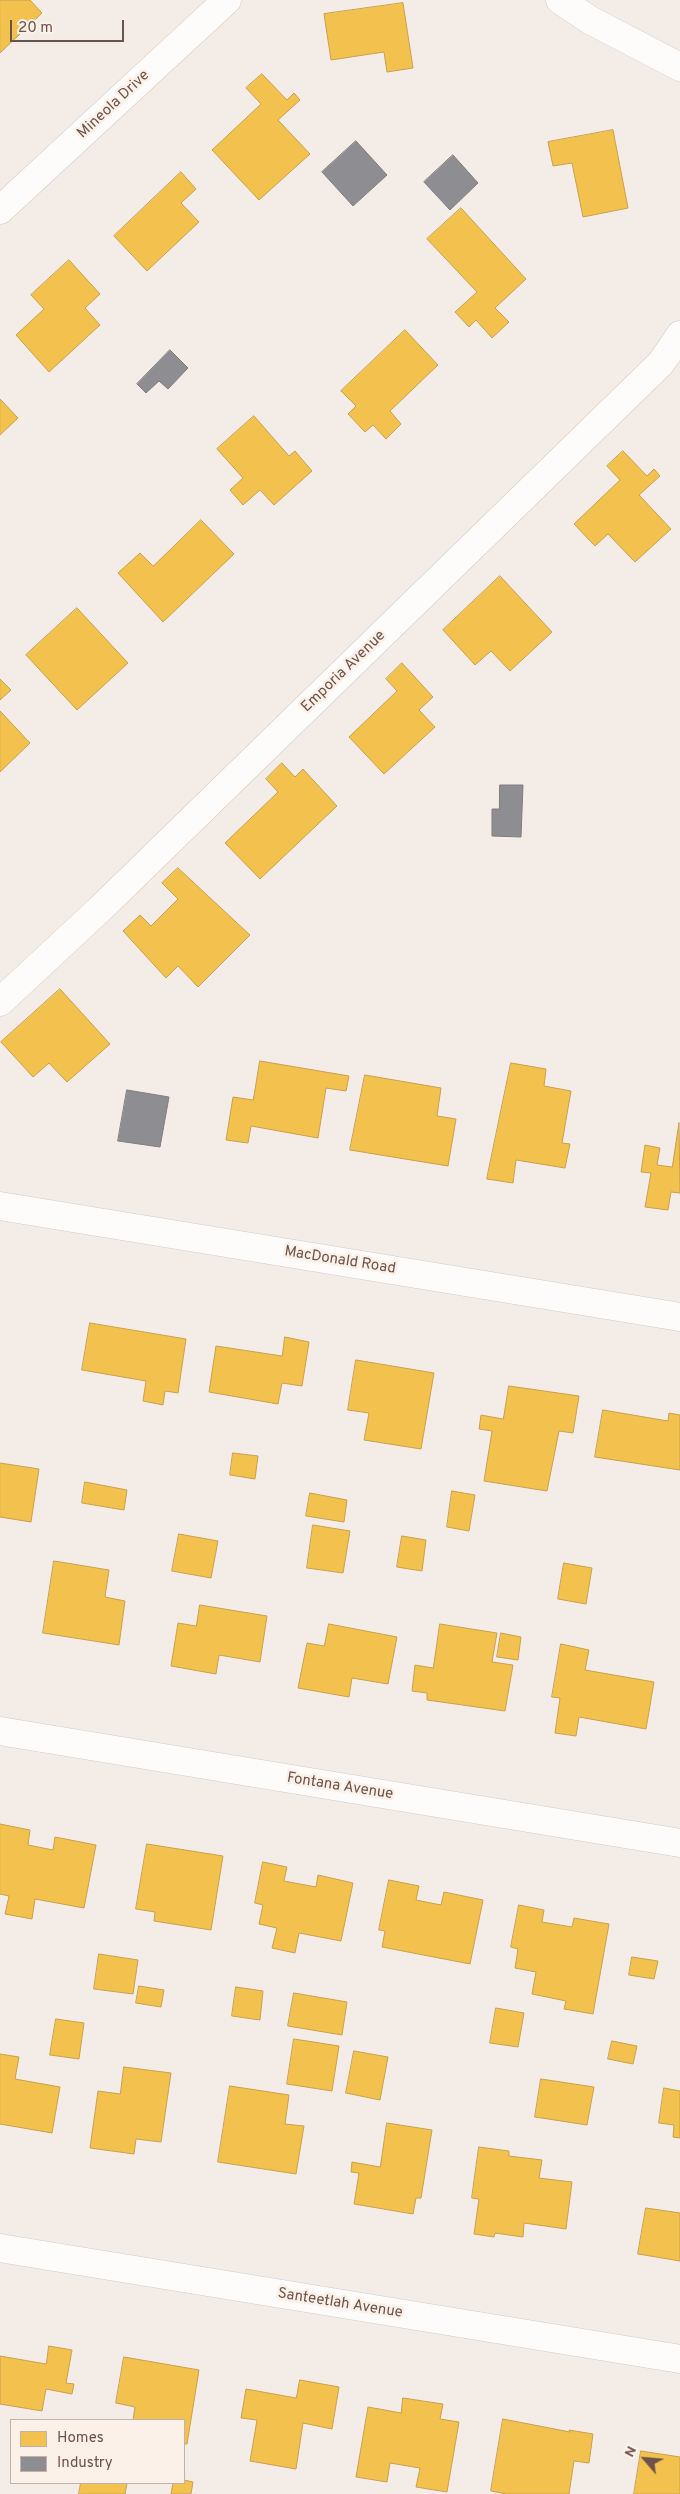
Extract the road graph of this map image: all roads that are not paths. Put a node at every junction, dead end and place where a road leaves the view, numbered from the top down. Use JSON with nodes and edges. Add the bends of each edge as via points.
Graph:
{"nodes":[{"id":1,"x":227,"y":0,"type":"edge"},
{"id":2,"x":560,"y":0,"type":"edge"},
{"id":3,"x":680,"y":67,"type":"edge"},
{"id":4,"x":0,"y":210,"type":"edge"},
{"id":5,"x":680,"y":335,"type":"edge"},
{"id":6,"x":0,"y":1002,"type":"edge"},
{"id":7,"x":0,"y":1206,"type":"edge"},
{"id":8,"x":680,"y":1317,"type":"edge"},
{"id":9,"x":0,"y":1731,"type":"edge"},
{"id":10,"x":680,"y":1843,"type":"edge"},
{"id":11,"x":0,"y":2248,"type":"edge"},
{"id":12,"x":680,"y":2360,"type":"edge"}],
"edges":[{"from":1,"to":4,"type":"street","name":"Mineola Drive"},
{"from":2,"to":3,"type":"street","via":[[590,20]]},
{"from":5,"to":6,"type":"street","name":"Emporia Avenue","via":[[661,363]]},
{"from":7,"to":8,"type":"street","name":"MacDonald Road"},
{"from":9,"to":10,"type":"street","name":"Fontana Avenue"},
{"from":11,"to":12,"type":"street","name":"Santeetlah Avenue"}]}
